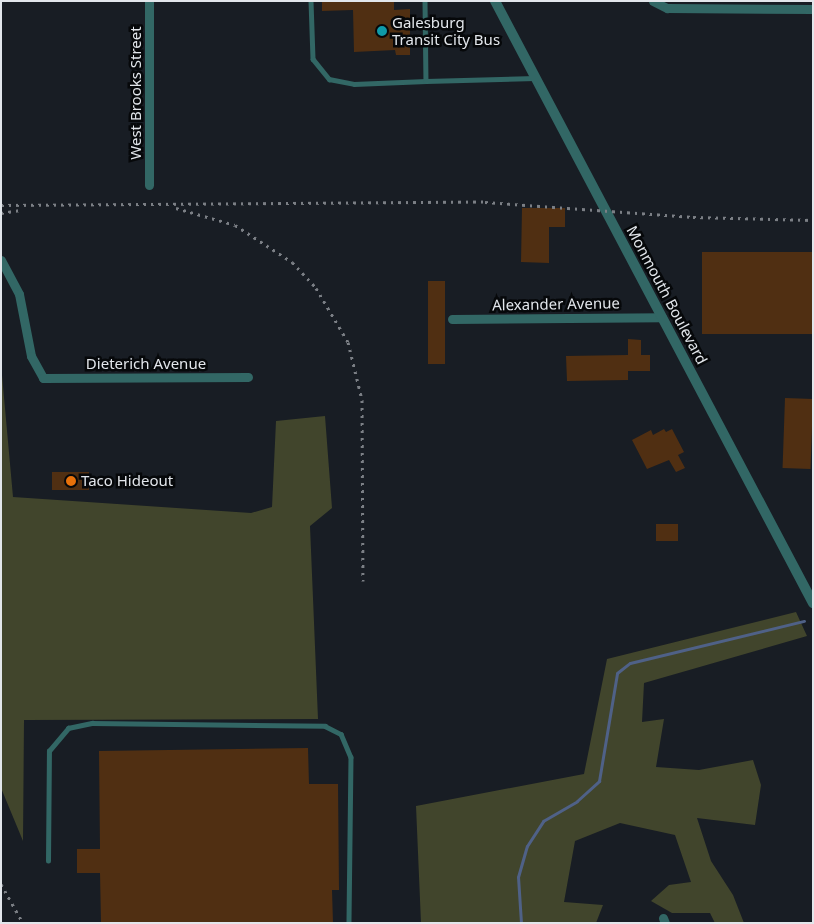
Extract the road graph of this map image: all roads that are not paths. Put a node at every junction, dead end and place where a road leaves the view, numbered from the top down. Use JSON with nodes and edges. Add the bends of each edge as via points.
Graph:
{"nodes":[{"id":1,"x":149,"y":1,"type":"edge"},
{"id":2,"x":311,"y":1,"type":"edge"},
{"id":3,"x":425,"y":1,"type":"edge"},
{"id":4,"x":495,"y":1,"type":"edge"},
{"id":5,"x":653,"y":1,"type":"edge"},
{"id":6,"x":813,"y":9,"type":"edge"},
{"id":7,"x":536,"y":78,"type":"junction"},
{"id":8,"x":426,"y":81,"type":"junction"},
{"id":9,"x":149,"y":185,"type":"dead end"},
{"id":10,"x":1,"y":260,"type":"edge"},
{"id":11,"x":662,"y":317,"type":"junction"},
{"id":12,"x":452,"y":320,"type":"dead end"},
{"id":13,"x":248,"y":377,"type":"dead end"},
{"id":14,"x":813,"y":603,"type":"edge"},
{"id":15,"x":48,"y":861,"type":"dead end"},
{"id":16,"x":350,"y":923,"type":"edge"}],
"edges":[{"from":1,"to":9,"type":"street","name":"West Brooks Street"},
{"from":2,"to":8,"type":"lane","via":[[312,59],[329,79],[354,84]]},
{"from":3,"to":8,"type":"lane"},
{"from":4,"to":7,"type":"street","name":"Monmouth Boulevard"},
{"from":5,"to":6,"type":"street","via":[[667,8]]},
{"from":7,"to":8,"type":"lane"},
{"from":7,"to":11,"type":"street","name":"Monmouth Boulevard"},
{"from":10,"to":13,"type":"street","name":"Dieterich Avenue","via":[[19,294],[31,356],[43,378]]},
{"from":11,"to":12,"type":"street","name":"Alexander Avenue"},
{"from":11,"to":14,"type":"street","name":"Monmouth Boulevard"},
{"from":15,"to":16,"type":"lane","via":[[49,751],[68,728],[92,723],[325,726],[341,734],[351,757]]}]}
